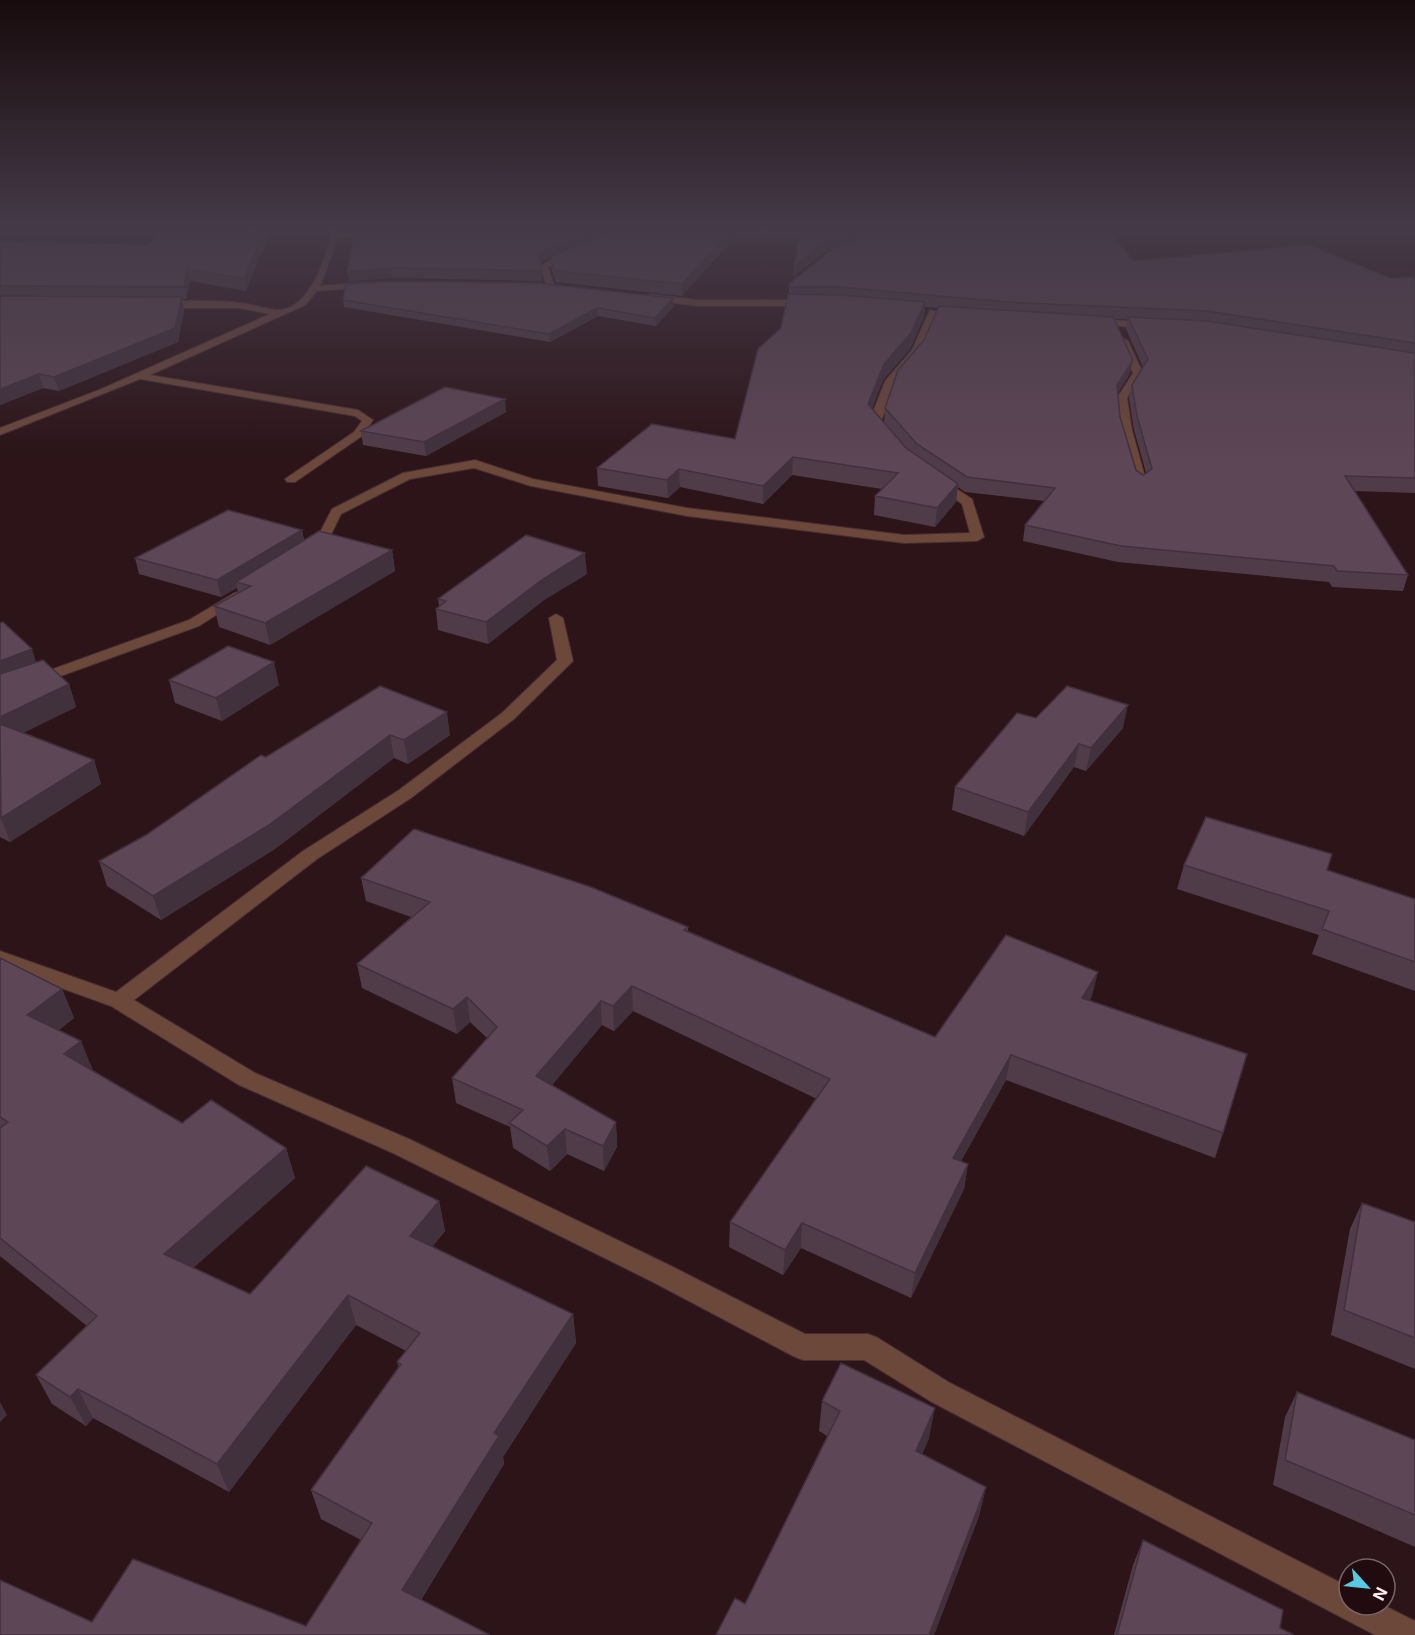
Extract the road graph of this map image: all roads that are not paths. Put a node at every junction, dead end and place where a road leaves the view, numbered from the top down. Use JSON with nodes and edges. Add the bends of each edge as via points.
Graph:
{"nodes":[{"id":1,"x":241,"y":305,"type":"edge"},
{"id":2,"x":297,"y":305,"type":"edge"},
{"id":3,"x":280,"y":313,"type":"junction"},
{"id":4,"x":945,"y":313,"type":"edge"},
{"id":5,"x":1087,"y":322,"type":"edge"},
{"id":6,"x":1115,"y":323,"type":"junction"},
{"id":7,"x":1157,"y":325,"type":"edge"},
{"id":8,"x":140,"y":376,"type":"junction"},
{"id":9,"x":0,"y":432,"type":"edge"},
{"id":10,"x":896,"y":446,"type":"edge"},
{"id":11,"x":930,"y":475,"type":"edge"},
{"id":12,"x":291,"y":479,"type":"dead end"},
{"id":13,"x":1141,"y":484,"type":"edge"},
{"id":14,"x":301,"y":555,"type":"edge"},
{"id":15,"x":243,"y":591,"type":"edge"},
{"id":16,"x":555,"y":618,"type":"dead end"},
{"id":17,"x":0,"y":693,"type":"edge"},
{"id":18,"x":0,"y":958,"type":"edge"},
{"id":19,"x":119,"y":1001,"type":"junction"},
{"id":20,"x":1337,"y":1599,"type":"edge"},
{"id":21,"x":1373,"y":1617,"type":"edge"},
{"id":22,"x":1408,"y":1635,"type":"edge"}],
"edges":[{"from":1,"to":3,"type":"street"},
{"from":2,"to":3,"type":"street"},
{"from":3,"to":8,"type":"street"},
{"from":4,"to":10,"type":"street","via":[[929,311],[916,351],[890,381],[875,422]]},
{"from":5,"to":6,"type":"street"},
{"from":6,"to":7,"type":"street"},
{"from":6,"to":13,"type":"street","via":[[1138,372],[1122,398]]},
{"from":8,"to":9,"type":"street"},
{"from":8,"to":12,"type":"street","via":[[358,413],[368,420],[358,434]]},
{"from":11,"to":14,"type":"street","via":[[968,502],[977,537],[904,539],[687,512],[531,482],[475,464],[407,476],[336,512],[320,544]]},
{"from":15,"to":17,"type":"street","via":[[194,623]]},
{"from":16,"to":19,"type":"street","via":[[565,661],[508,716],[405,794],[310,855]]},
{"from":18,"to":19,"type":"street"},
{"from":19,"to":20,"type":"street","via":[[247,1079],[400,1146],[803,1347],[868,1347],[940,1392]]},
{"from":21,"to":22,"type":"street"}]}
